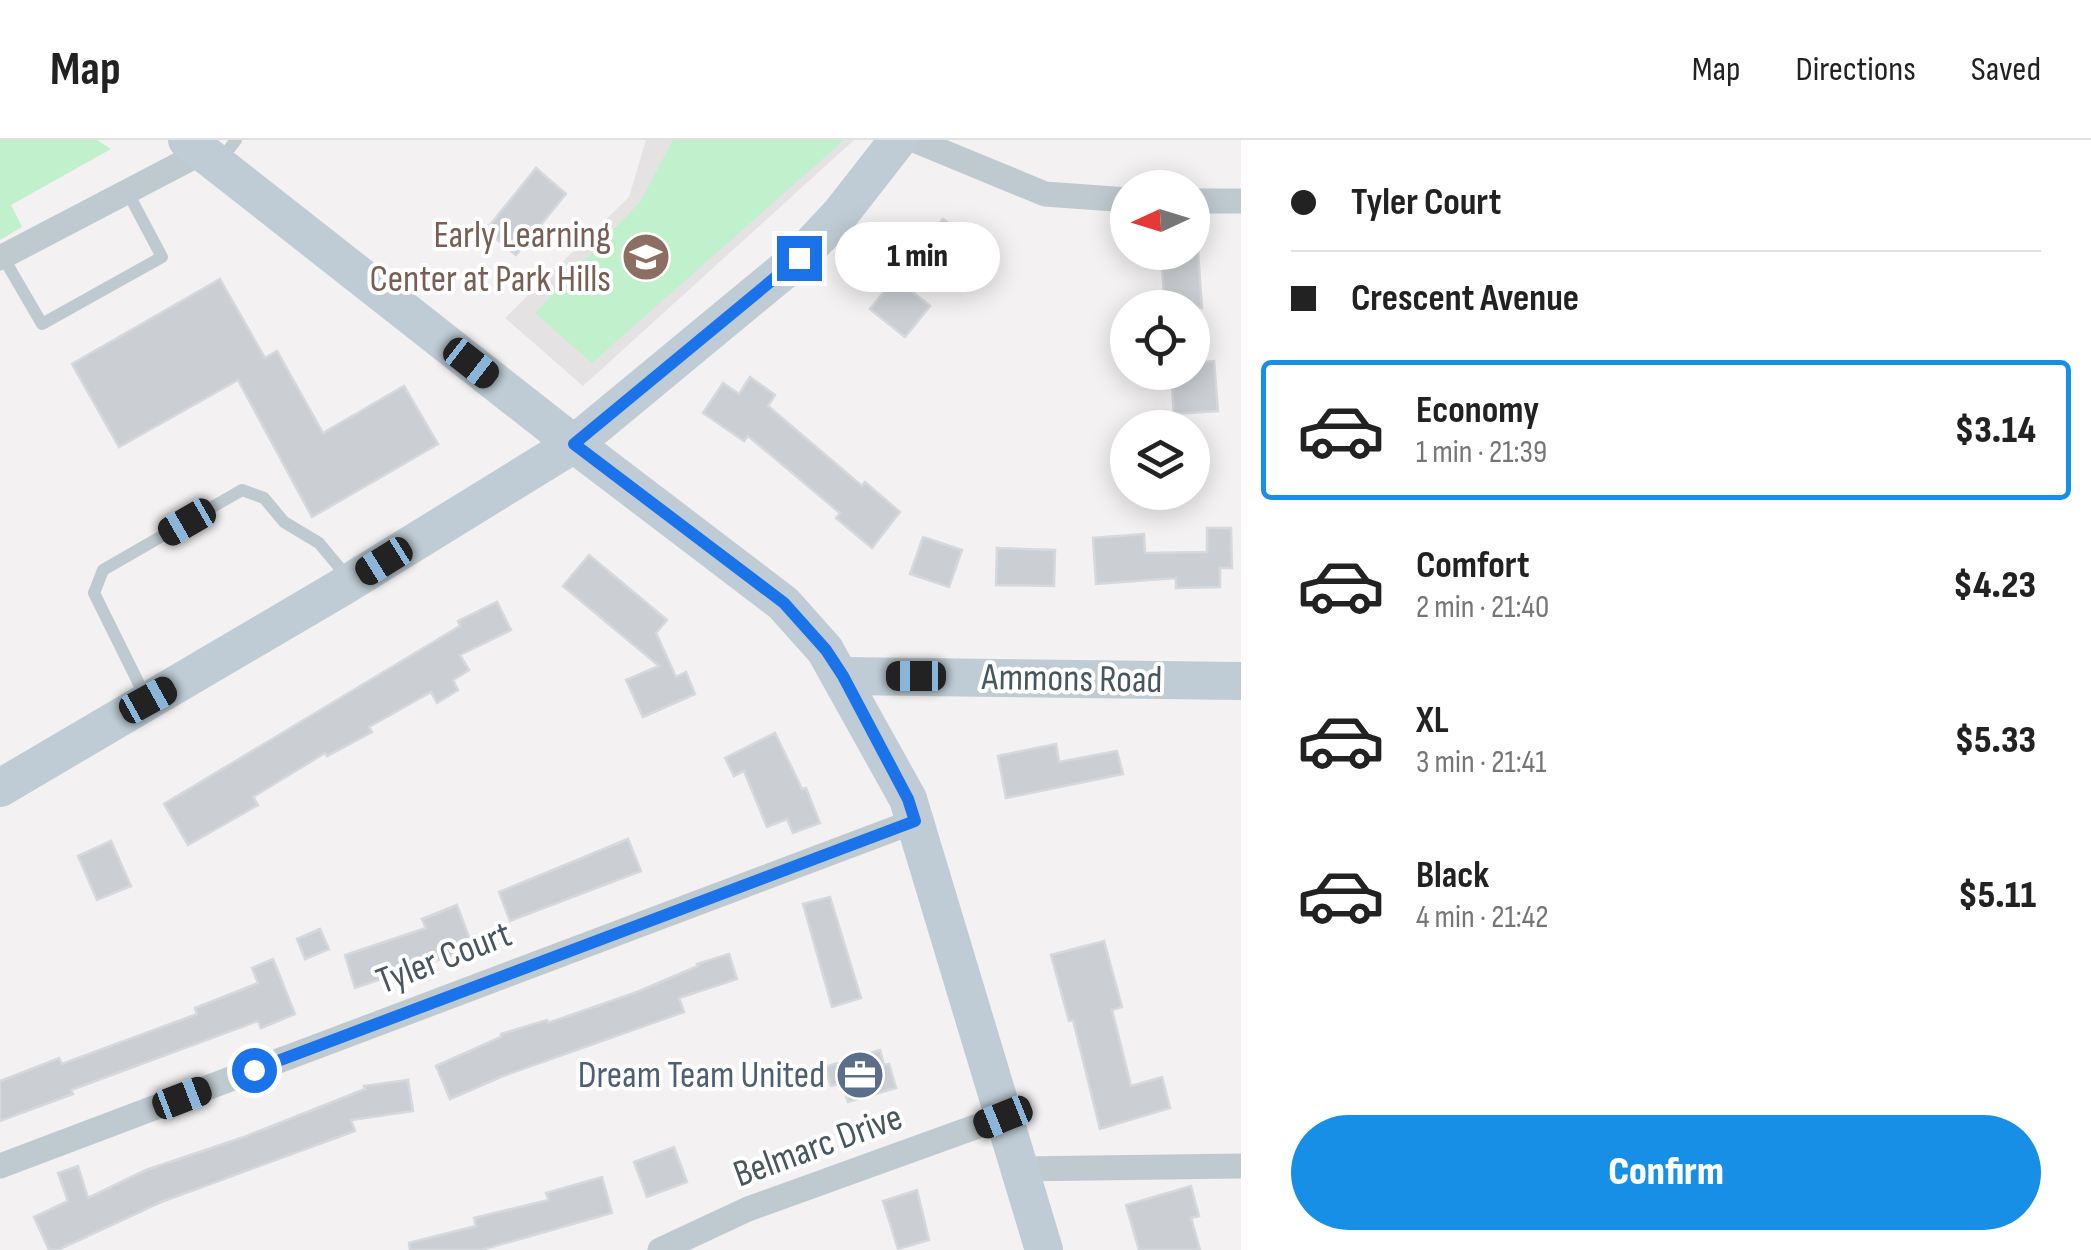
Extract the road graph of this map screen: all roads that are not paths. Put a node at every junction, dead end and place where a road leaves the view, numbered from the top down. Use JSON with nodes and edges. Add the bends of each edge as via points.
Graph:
{"nodes":[{"id":1,"x":898,"y":140,"type":"edge"},
{"id":2,"x":914,"y":140,"type":"edge"},
{"id":3,"x":211,"y":149,"type":"edge"},
{"id":4,"x":128,"y":194,"type":"junction"},
{"id":5,"x":1110,"y":199,"type":"edge"},
{"id":6,"x":1210,"y":201,"type":"edge"},
{"id":7,"x":1241,"y":201,"type":"edge"},
{"id":8,"x":1,"y":258,"type":"edge"},
{"id":9,"x":574,"y":444,"type":"junction"},
{"id":10,"x":350,"y":582,"type":"junction"},
{"id":11,"x":843,"y":676,"type":"junction"},
{"id":12,"x":1241,"y":681,"type":"edge"},
{"id":13,"x":148,"y":700,"type":"junction"},
{"id":14,"x":0,"y":788,"type":"edge"},
{"id":15,"x":915,"y":821,"type":"junction"},
{"id":16,"x":1003,"y":1117,"type":"junction"},
{"id":17,"x":0,"y":1166,"type":"edge"},
{"id":18,"x":1241,"y":1166,"type":"edge"},
{"id":19,"x":1018,"y":1169,"type":"junction"},
{"id":20,"x":660,"y":1250,"type":"edge"},
{"id":21,"x":1044,"y":1250,"type":"edge"}],
"edges":[{"from":1,"to":9,"type":"street","via":[[799,258]]},
{"from":2,"to":5,"type":"street","via":[[1045,194]]},
{"from":3,"to":4,"type":"street"},
{"from":3,"to":9,"type":"street"},
{"from":4,"to":8,"type":"street"},
{"from":4,"to":8,"type":"lane","via":[[162,257],[42,324]]},
{"from":6,"to":7,"type":"street"},
{"from":9,"to":10,"type":"street"},
{"from":9,"to":11,"type":"street","via":[[784,603]]},
{"from":10,"to":13,"type":"street"},
{"from":10,"to":13,"type":"lane","via":[[319,542],[284,522],[264,498],[242,490],[103,570],[94,593]]},
{"from":11,"to":12,"type":"street","name":"Ammons Road"},
{"from":11,"to":15,"type":"street"},
{"from":13,"to":14,"type":"street"},
{"from":15,"to":16,"type":"street"},
{"from":15,"to":17,"type":"street","name":"Tyler Court"},
{"from":16,"to":19,"type":"street"},
{"from":16,"to":20,"type":"street","name":"Belmarc Drive","via":[[748,1209]]},
{"from":18,"to":19,"type":"street"},
{"from":19,"to":21,"type":"street"}]}
